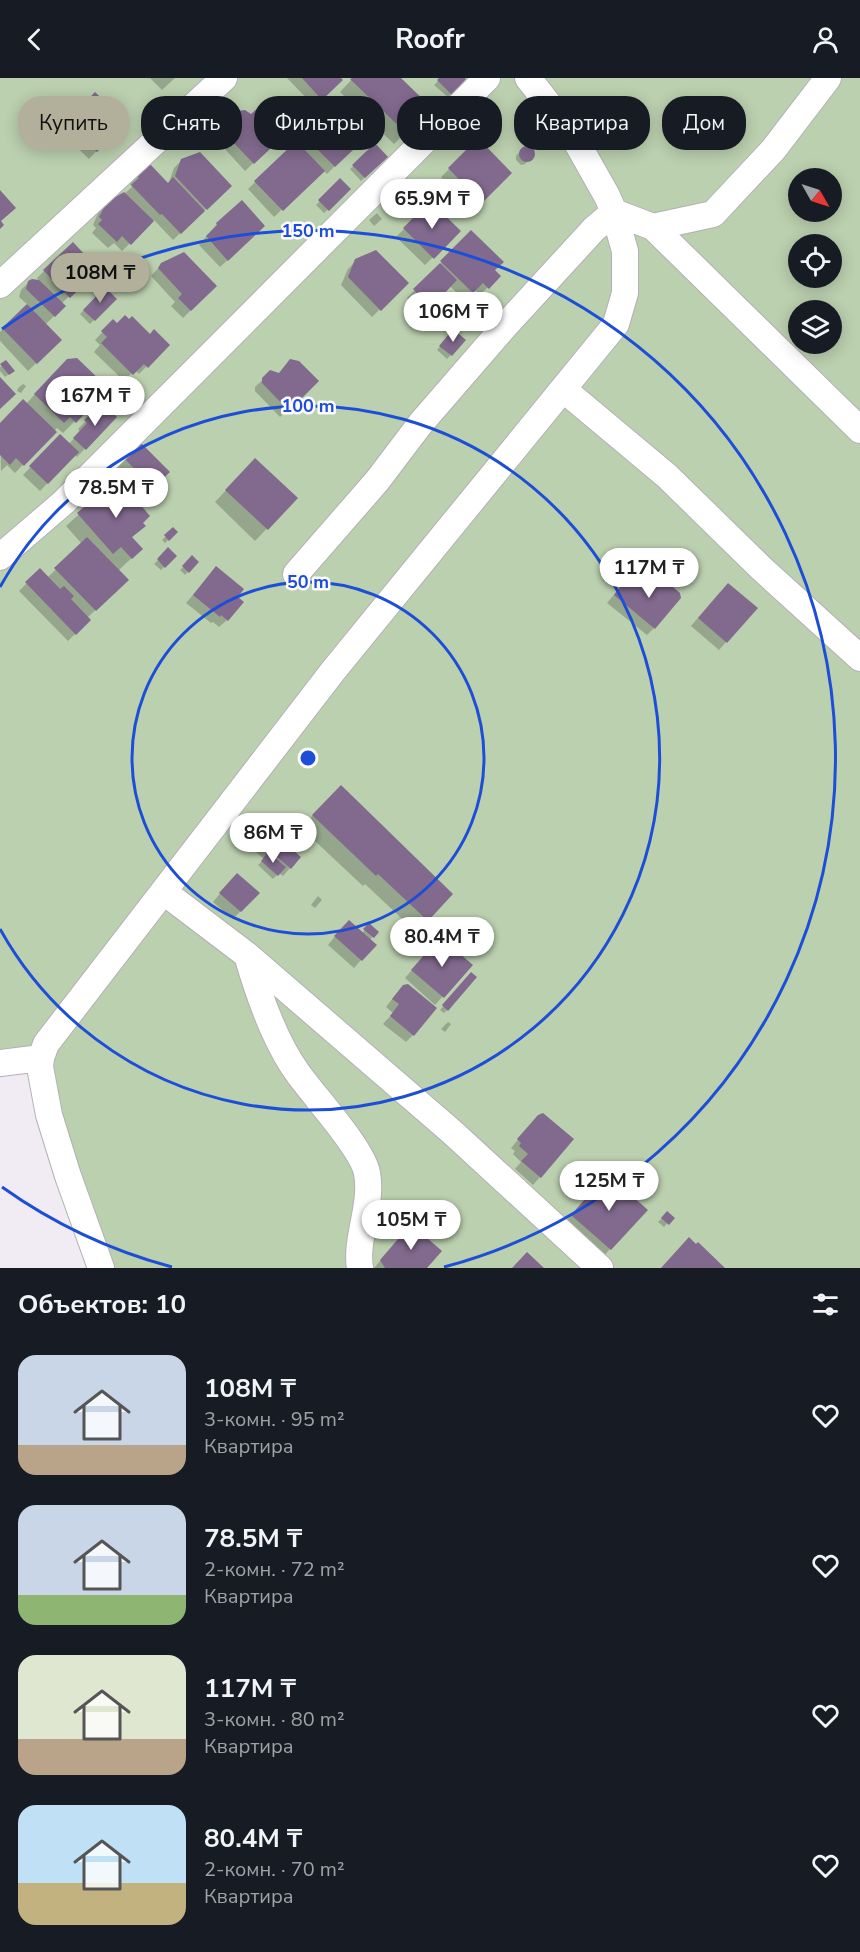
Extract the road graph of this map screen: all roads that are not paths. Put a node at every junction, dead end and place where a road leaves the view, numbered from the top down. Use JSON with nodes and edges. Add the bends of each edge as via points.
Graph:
{"nodes":[{"id":1,"x":224,"y":78,"type":"edge"},
{"id":2,"x":487,"y":78,"type":"edge"},
{"id":3,"x":528,"y":78,"type":"edge"},
{"id":4,"x":828,"y":78,"type":"edge"},
{"id":5,"x":614,"y":212,"type":"junction"},
{"id":6,"x":653,"y":227,"type":"junction"},
{"id":7,"x":0,"y":285,"type":"edge"},
{"id":8,"x":563,"y":389,"type":"junction"},
{"id":9,"x":860,"y":430,"type":"edge"},
{"id":10,"x":0,"y":557,"type":"edge"},
{"id":11,"x":296,"y":574,"type":"dead end"},
{"id":12,"x":860,"y":658,"type":"edge"},
{"id":13,"x":164,"y":892,"type":"junction"},
{"id":14,"x":247,"y":955,"type":"junction"},
{"id":15,"x":41,"y":1058,"type":"junction"},
{"id":16,"x":0,"y":1062,"type":"edge"},
{"id":17,"x":101,"y":1268,"type":"edge"},
{"id":18,"x":360,"y":1268,"type":"edge"},
{"id":19,"x":600,"y":1268,"type":"edge"}],
"edges":[{"from":1,"to":7,"type":"street"},
{"from":2,"to":10,"type":"street","via":[[64,502]]},
{"from":3,"to":5,"type":"street","via":[[572,134]]},
{"from":4,"to":6,"type":"street","via":[[773,150],[713,214]]},
{"from":5,"to":6,"type":"street"},
{"from":5,"to":8,"type":"street","via":[[625,251],[622,307],[612,330]]},
{"from":5,"to":11,"type":"street","via":[[497,334]]},
{"from":6,"to":9,"type":"street"},
{"from":8,"to":12,"type":"street","via":[[667,476]]},
{"from":8,"to":13,"type":"street","via":[[333,671]]},
{"from":13,"to":14,"type":"street"},
{"from":13,"to":15,"type":"street","via":[[53,1034]]},
{"from":14,"to":18,"type":"street","via":[[256,987],[295,1070],[355,1149],[367,1172],[368,1206]]},
{"from":14,"to":19,"type":"street","via":[[452,1132]]},
{"from":15,"to":16,"type":"street"},
{"from":15,"to":17,"type":"street","via":[[49,1115]]}]}
